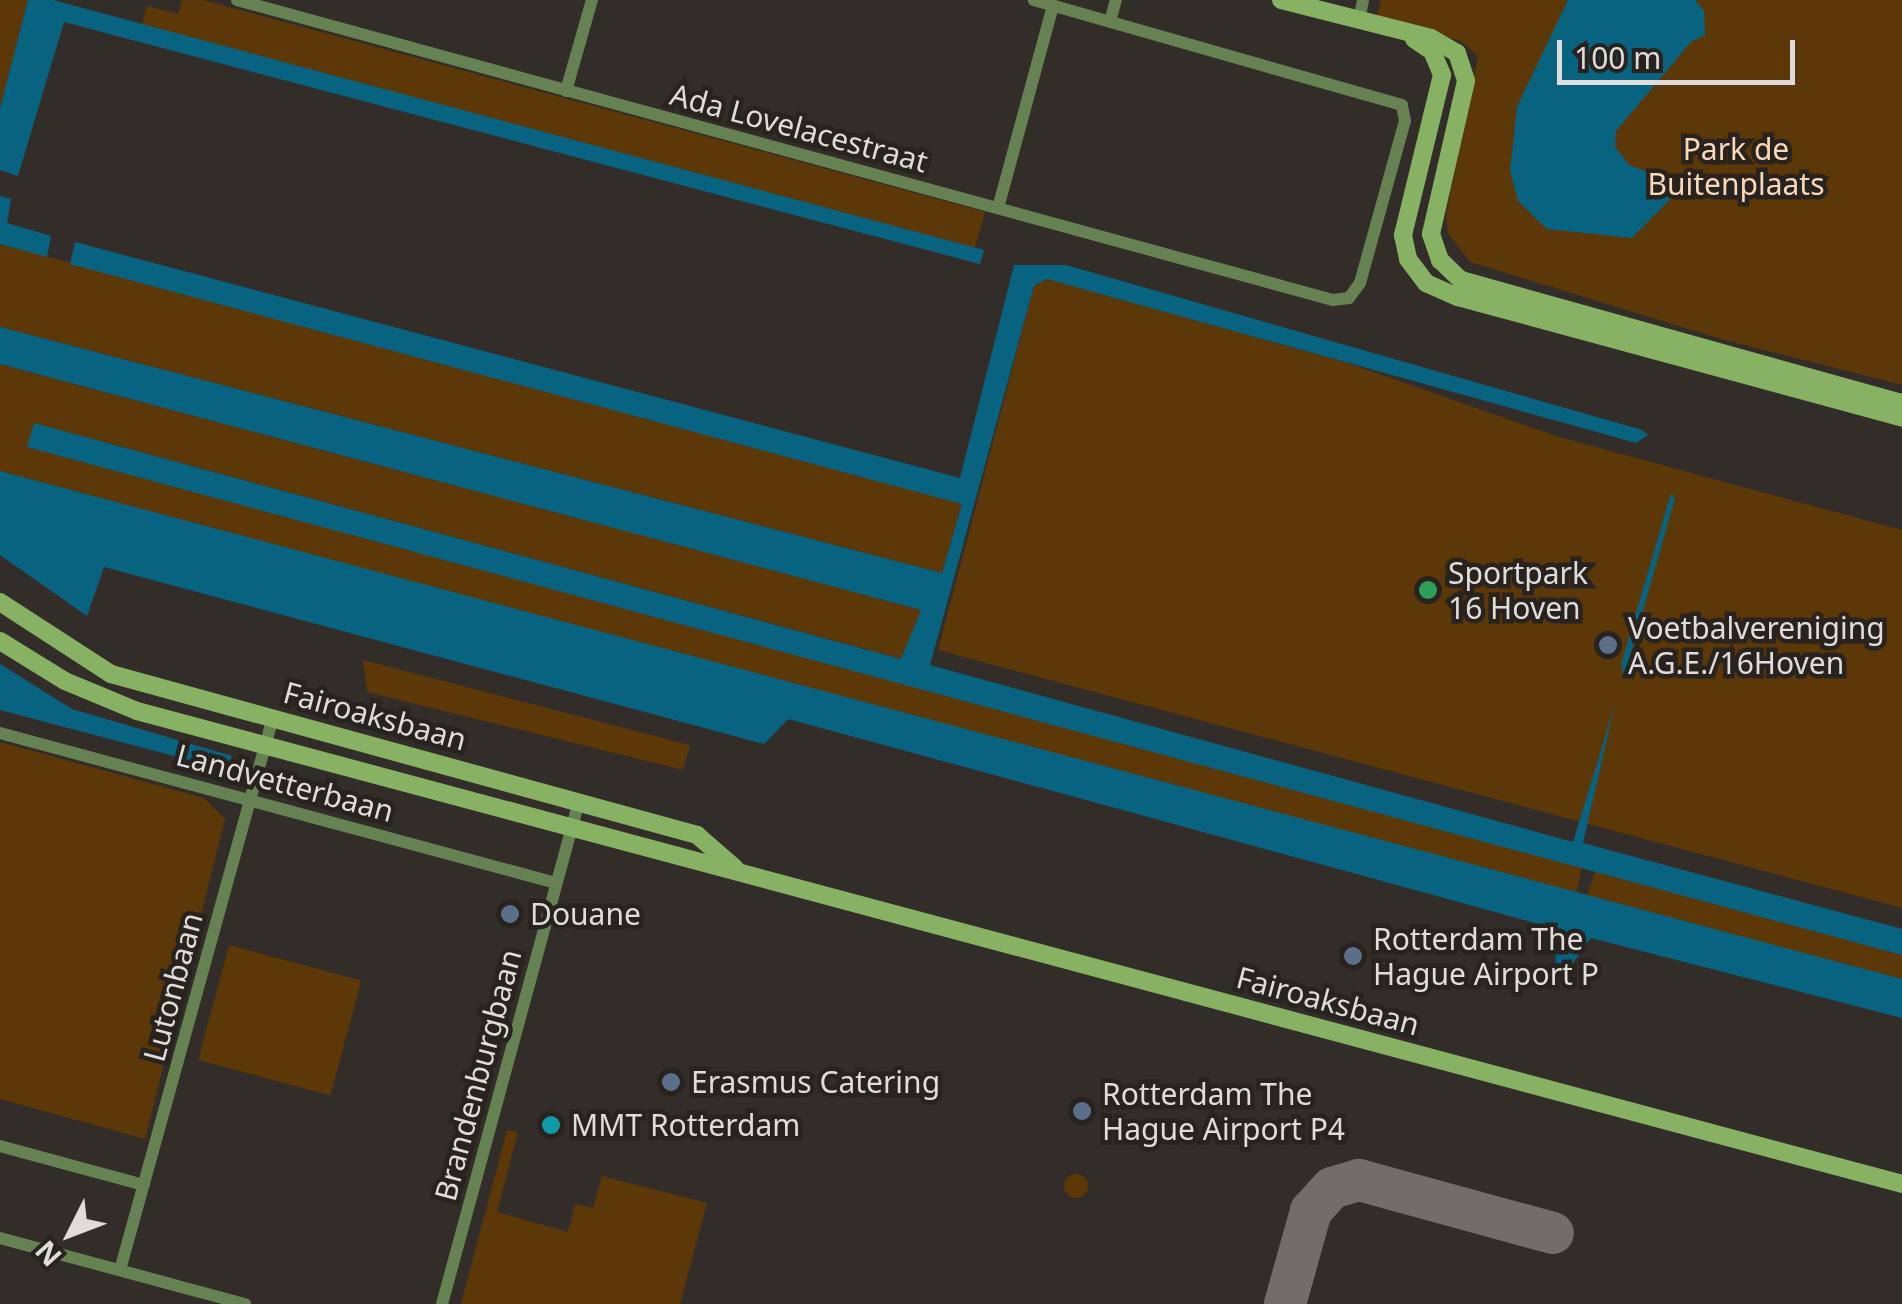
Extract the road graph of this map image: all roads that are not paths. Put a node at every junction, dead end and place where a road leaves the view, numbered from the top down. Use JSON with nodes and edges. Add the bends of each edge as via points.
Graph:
{"nodes":[{"id":1,"x":237,"y":0,"type":"edge"},
{"id":2,"x":592,"y":0,"type":"edge"},
{"id":3,"x":1034,"y":0,"type":"edge"},
{"id":4,"x":1116,"y":0,"type":"edge"},
{"id":5,"x":1281,"y":0,"type":"edge"},
{"id":6,"x":1364,"y":0,"type":"edge"},
{"id":7,"x":1052,"y":5,"type":"junction"},
{"id":8,"x":1359,"y":21,"type":"junction"},
{"id":9,"x":1110,"y":22,"type":"junction"},
{"id":10,"x":1390,"y":29,"type":"junction"},
{"id":11,"x":566,"y":91,"type":"junction"},
{"id":12,"x":998,"y":208,"type":"junction"},
{"id":13,"x":1902,"y":403,"type":"edge"},
{"id":14,"x":1902,"y":418,"type":"edge"},
{"id":15,"x":0,"y":602,"type":"edge"},
{"id":16,"x":0,"y":641,"type":"edge"},
{"id":17,"x":273,"y":716,"type":"junction"},
{"id":18,"x":0,"y":733,"type":"edge"},
{"id":19,"x":266,"y":743,"type":"junction"},
{"id":20,"x":250,"y":801,"type":"junction"},
{"id":21,"x":578,"y":801,"type":"junction"},
{"id":22,"x":572,"y":827,"type":"junction"},
{"id":23,"x":739,"y":872,"type":"junction"},
{"id":24,"x":556,"y":883,"type":"junction"},
{"id":25,"x":0,"y":1146,"type":"edge"},
{"id":26,"x":1902,"y":1184,"type":"edge"},
{"id":27,"x":144,"y":1185,"type":"junction"},
{"id":28,"x":0,"y":1238,"type":"edge"},
{"id":29,"x":120,"y":1270,"type":"junction"},
{"id":30,"x":246,"y":1304,"type":"edge"},
{"id":31,"x":442,"y":1304,"type":"edge"}],
"edges":[{"from":1,"to":11,"type":"street","name":"Ada Lovelacestraat"},
{"from":2,"to":11,"type":"street"},
{"from":3,"to":7,"type":"street"},
{"from":4,"to":9,"type":"street"},
{"from":5,"to":8,"type":"main road"},
{"from":6,"to":8,"type":"street"},
{"from":7,"to":9,"type":"street"},
{"from":7,"to":12,"type":"street"},
{"from":8,"to":10,"type":"main road"},
{"from":9,"to":12,"type":"street","name":"Ada Lovelacestraat","via":[[1402,105],[1404,121],[1360,283],[1348,298],[1333,300]]},
{"from":10,"to":13,"type":"main road","via":[[1441,41],[1466,72],[1430,234],[1440,260],[1462,280]]},
{"from":10,"to":14,"type":"main road","via":[[1425,44],[1442,75],[1403,235],[1408,259],[1426,282],[1458,298]]},
{"from":11,"to":12,"type":"street","name":"Ada Lovelacestraat"},
{"from":15,"to":17,"type":"main road","name":"Fairoaksbaan","via":[[111,674]]},
{"from":16,"to":19,"type":"main road","name":"Fairoaksbaan","via":[[101,698]]},
{"from":17,"to":19,"type":"street","name":"Lutonbaan"},
{"from":17,"to":21,"type":"main road","name":"Fairoaksbaan"},
{"from":18,"to":20,"type":"street","name":"Landvetterbaan"},
{"from":19,"to":20,"type":"street","name":"Lutonbaan"},
{"from":19,"to":22,"type":"main road","name":"Fairoaksbaan"},
{"from":20,"to":24,"type":"street","name":"Landvetterbaan"},
{"from":20,"to":27,"type":"street","name":"Lutonbaan"},
{"from":21,"to":22,"type":"street","name":"Brandenburgbaan"},
{"from":21,"to":23,"type":"main road","name":"Fairoaksbaan","via":[[696,834]]},
{"from":22,"to":23,"type":"main road","name":"Fairoaksbaan"},
{"from":22,"to":24,"type":"street","name":"Brandenburgbaan"},
{"from":23,"to":26,"type":"main road","name":"Fairoaksbaan"},
{"from":24,"to":31,"type":"street","name":"Brandenburgbaan"},
{"from":25,"to":27,"type":"street"},
{"from":27,"to":29,"type":"street","name":"Lutonbaan"},
{"from":28,"to":29,"type":"street"},
{"from":29,"to":30,"type":"street"}]}
